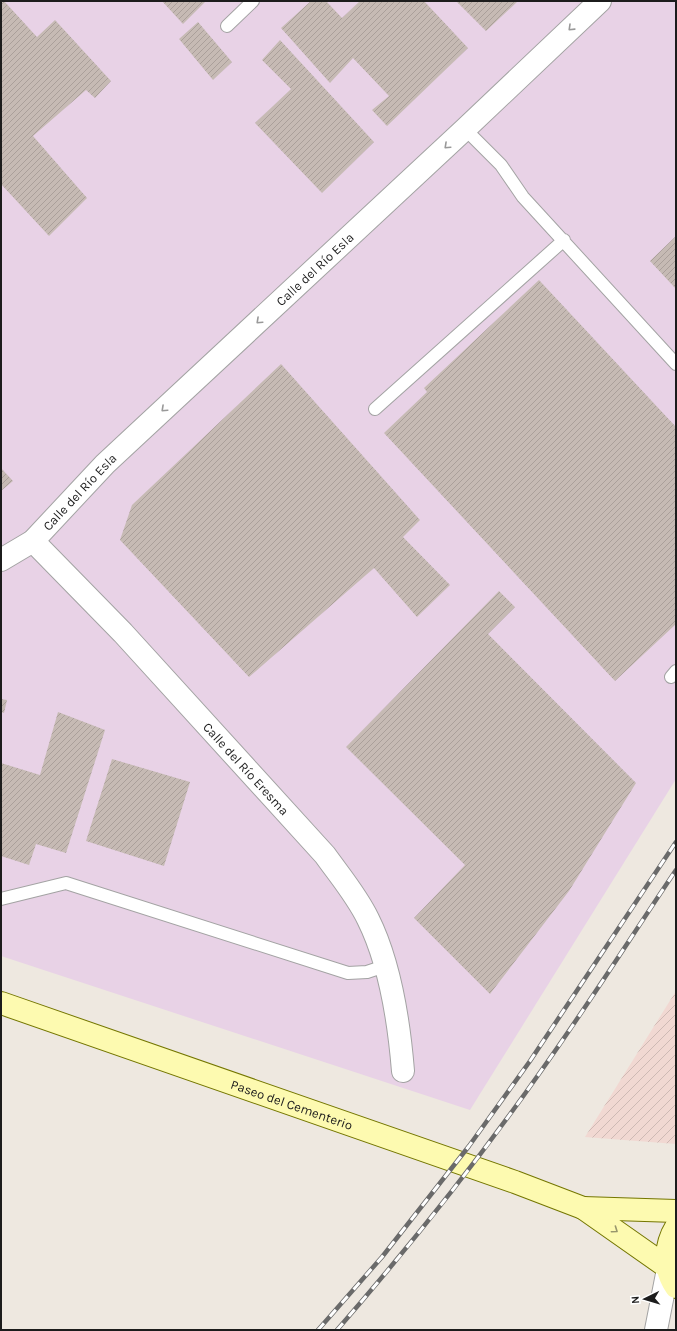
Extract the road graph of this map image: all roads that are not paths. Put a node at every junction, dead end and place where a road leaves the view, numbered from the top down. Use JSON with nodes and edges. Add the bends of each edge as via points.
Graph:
{"nodes":[{"id":1,"x":253,"y":1,"type":"edge"},
{"id":2,"x":600,"y":1,"type":"edge"},
{"id":3,"x":227,"y":26,"type":"dead end"},
{"id":4,"x":465,"y":129,"type":"junction"},
{"id":5,"x":564,"y":240,"type":"junction"},
{"id":6,"x":676,"y":364,"type":"edge"},
{"id":7,"x":376,"y":409,"type":"dead end"},
{"id":8,"x":33,"y":540,"type":"junction"},
{"id":9,"x":1,"y":560,"type":"edge"},
{"id":10,"x":1,"y":899,"type":"edge"},
{"id":11,"x":385,"y":966,"type":"junction"},
{"id":12,"x":1,"y":1003,"type":"edge"},
{"id":13,"x":403,"y":1071,"type":"dead end"},
{"id":14,"x":583,"y":1208,"type":"junction"},
{"id":15,"x":676,"y":1211,"type":"edge"},
{"id":16,"x":676,"y":1227,"type":"edge"},
{"id":17,"x":670,"y":1275,"type":"edge"},
{"id":18,"x":676,"y":1314,"type":"edge"},
{"id":19,"x":656,"y":1329,"type":"edge"}],
"edges":[{"from":1,"to":3,"type":"lane"},
{"from":2,"to":4,"type":"street","name":"Calle del Río Esla","one_way":true},
{"from":4,"to":5,"type":"lane","via":[[501,165],[523,197]]},
{"from":4,"to":8,"type":"street","name":"Calle del Río Esla","one_way":true,"via":[[105,464]]},
{"from":5,"to":6,"type":"lane"},
{"from":5,"to":7,"type":"lane"},
{"from":8,"to":9,"type":"street"},
{"from":8,"to":11,"type":"street","name":"Calle del Río Eresma","via":[[123,633],[325,855],[367,918],[377,938]]},
{"from":10,"to":11,"type":"lane","via":[[66,883],[348,973],[367,972]]},
{"from":11,"to":13,"type":"street","name":"Calle del Río Eresma","via":[[396,1011]]},
{"from":12,"to":14,"type":"main road","name":"Paseo del Cementerio","via":[[508,1179]]},
{"from":14,"to":15,"type":"main road","name":"Paseo del Cementerio"},
{"from":14,"to":17,"type":"main road","name":"Paseo del Cementerio","one_way":true},
{"from":16,"to":17,"type":"main road","via":[[668,1245]]},
{"from":17,"to":19,"type":"street"},
{"from":18,"to":19,"type":"street"}]}
